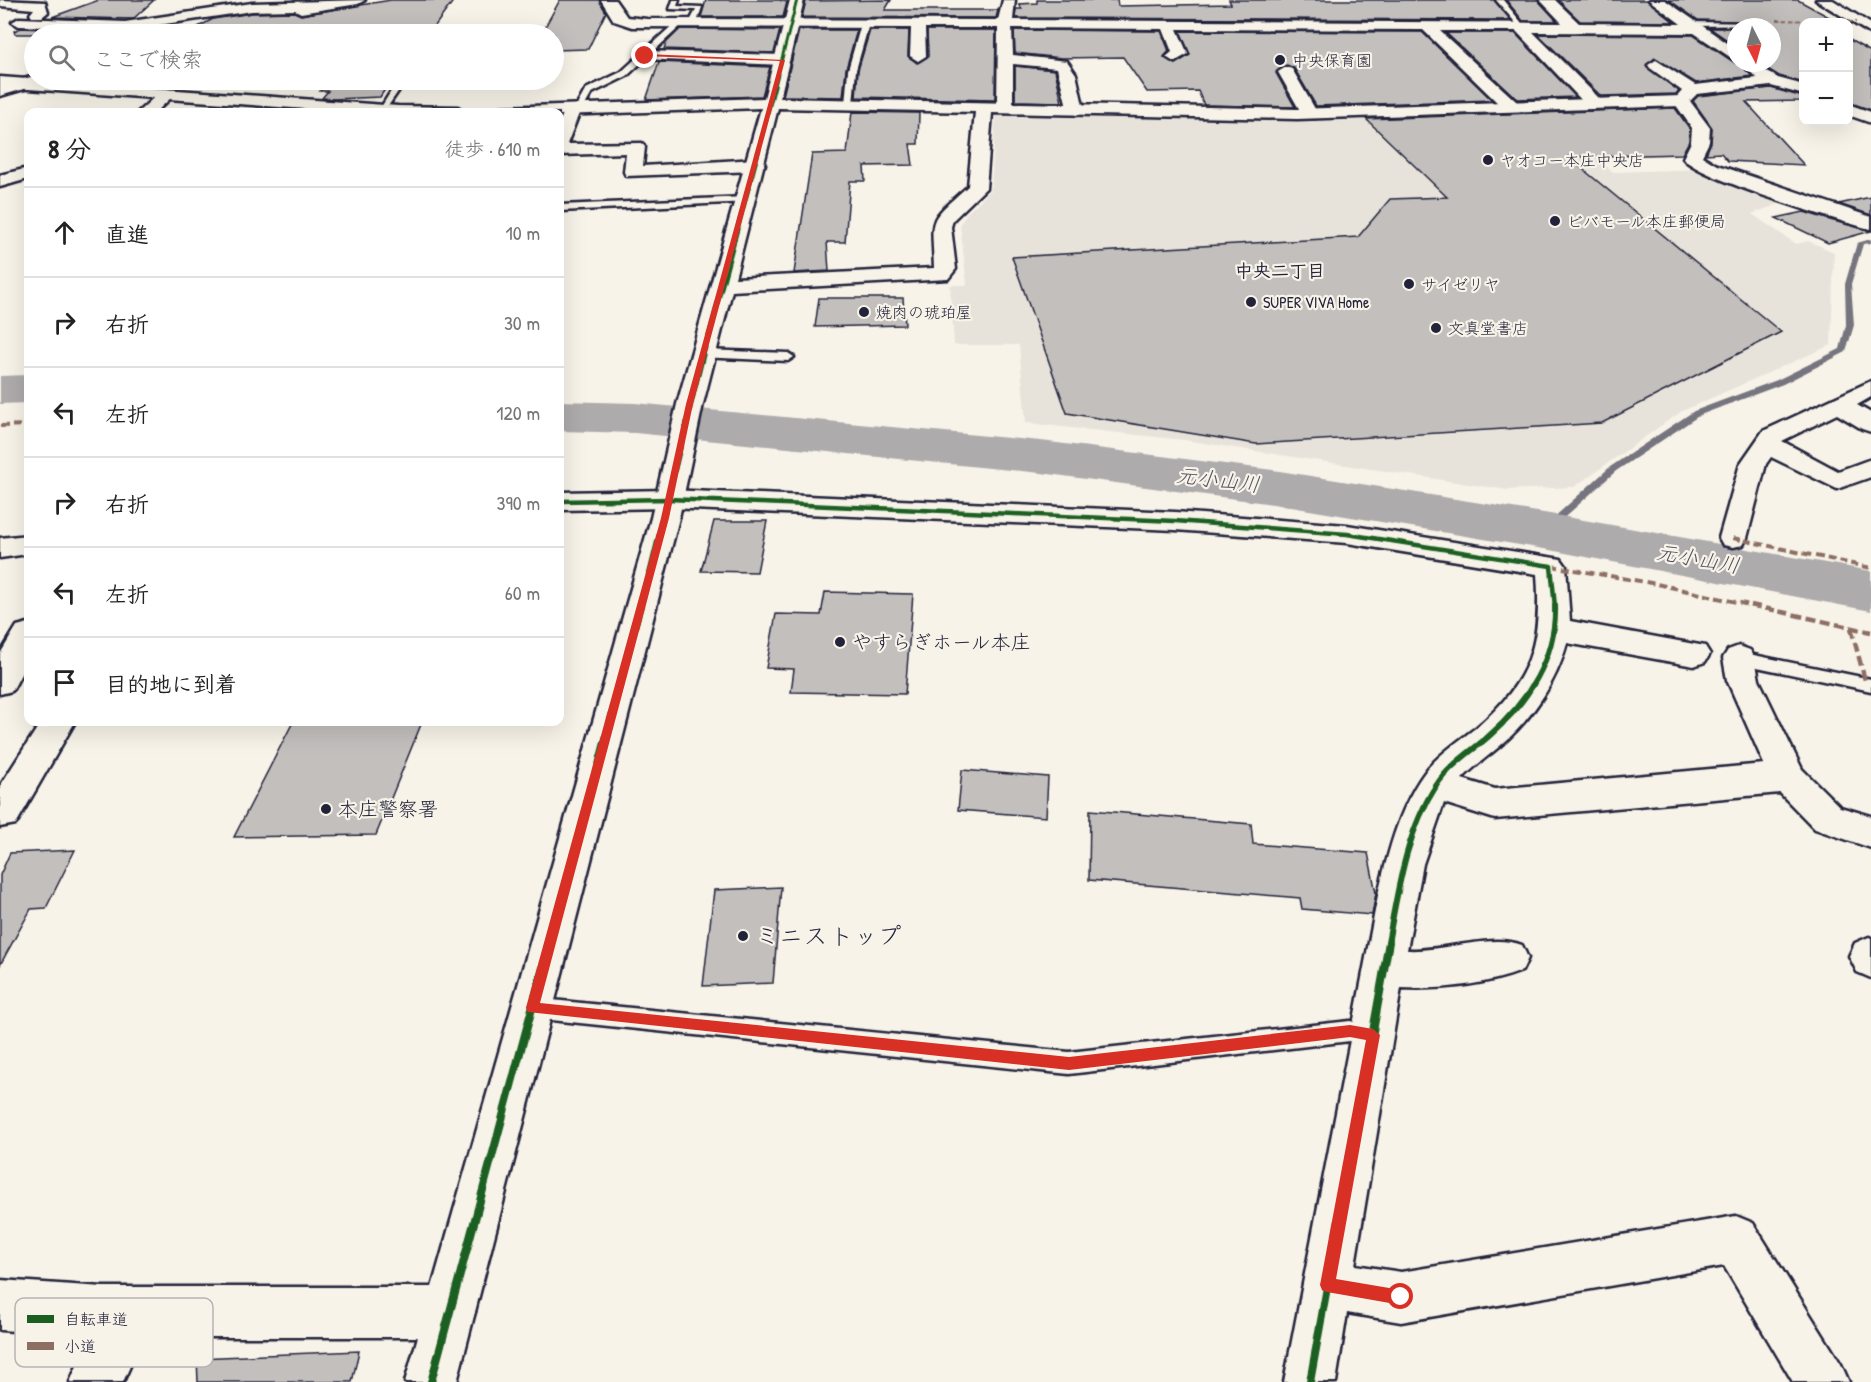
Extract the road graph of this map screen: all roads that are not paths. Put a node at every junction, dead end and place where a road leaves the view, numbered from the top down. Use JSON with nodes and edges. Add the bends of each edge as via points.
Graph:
{"nodes":[{"id":1,"x":358,"y":0,"type":"edge"},
{"id":2,"x":608,"y":0,"type":"edge"},
{"id":3,"x":676,"y":0,"type":"edge"},
{"id":4,"x":797,"y":0,"type":"edge"},
{"id":5,"x":1009,"y":0,"type":"edge"},
{"id":6,"x":1499,"y":0,"type":"edge"},
{"id":7,"x":1547,"y":0,"type":"edge"},
{"id":8,"x":1656,"y":0,"type":"edge"},
{"id":9,"x":1823,"y":0,"type":"edge"},
{"id":10,"x":0,"y":2,"type":"edge"},
{"id":11,"x":41,"y":2,"type":"edge"},
{"id":12,"x":323,"y":5,"type":"junction"},
{"id":13,"x":148,"y":7,"type":"dead end"},
{"id":14,"x":1225,"y":8,"type":"dead end"},
{"id":15,"x":1318,"y":8,"type":"dead end"},
{"id":16,"x":1429,"y":9,"type":"dead end"},
{"id":17,"x":687,"y":23,"type":"junction"},
{"id":18,"x":791,"y":23,"type":"junction"},
{"id":19,"x":1005,"y":23,"type":"junction"},
{"id":20,"x":24,"y":24,"type":"edge"},
{"id":21,"x":127,"y":24,"type":"edge"},
{"id":22,"x":138,"y":24,"type":"edge"},
{"id":23,"x":233,"y":24,"type":"edge"},
{"id":24,"x":865,"y":24,"type":"junction"},
{"id":25,"x":918,"y":24,"type":"junction"},
{"id":26,"x":1168,"y":24,"type":"junction"},
{"id":27,"x":1230,"y":24,"type":"junction"},
{"id":28,"x":1328,"y":25,"type":"junction"},
{"id":29,"x":1426,"y":26,"type":"junction"},
{"id":30,"x":1443,"y":26,"type":"junction"},
{"id":31,"x":1523,"y":26,"type":"junction"},
{"id":32,"x":1727,"y":26,"type":"edge"},
{"id":33,"x":1574,"y":27,"type":"junction"},
{"id":34,"x":1696,"y":27,"type":"junction"},
{"id":35,"x":1871,"y":30,"type":"edge"},
{"id":36,"x":1727,"y":49,"type":"edge"},
{"id":37,"x":645,"y":56,"type":"junction"},
{"id":38,"x":918,"y":56,"type":"dead end"},
{"id":39,"x":1174,"y":57,"type":"dead end"},
{"id":40,"x":1005,"y":59,"type":"junction"},
{"id":41,"x":782,"y":60,"type":"junction"},
{"id":42,"x":1656,"y":65,"type":"dead end"},
{"id":43,"x":1286,"y":72,"type":"dead end"},
{"id":44,"x":1759,"y":72,"type":"edge"},
{"id":45,"x":1772,"y":81,"type":"junction"},
{"id":46,"x":0,"y":82,"type":"edge"},
{"id":47,"x":24,"y":82,"type":"edge"},
{"id":48,"x":24,"y":84,"type":"edge"},
{"id":49,"x":122,"y":90,"type":"edge"},
{"id":50,"x":399,"y":90,"type":"edge"},
{"id":51,"x":1799,"y":90,"type":"edge"},
{"id":52,"x":0,"y":91,"type":"edge"},
{"id":53,"x":167,"y":94,"type":"junction"},
{"id":54,"x":1686,"y":96,"type":"junction"},
{"id":55,"x":771,"y":103,"type":"junction"},
{"id":56,"x":1594,"y":103,"type":"junction"},
{"id":57,"x":849,"y":104,"type":"junction"},
{"id":58,"x":1512,"y":106,"type":"junction"},
{"id":59,"x":151,"y":108,"type":"edge"},
{"id":60,"x":352,"y":108,"type":"edge"},
{"id":61,"x":393,"y":108,"type":"edge"},
{"id":62,"x":994,"y":108,"type":"junction"},
{"id":63,"x":1076,"y":110,"type":"junction"},
{"id":64,"x":564,"y":111,"type":"edge"},
{"id":65,"x":572,"y":111,"type":"junction"},
{"id":66,"x":1853,"y":111,"type":"edge"},
{"id":67,"x":1310,"y":114,"type":"junction"},
{"id":68,"x":1871,"y":118,"type":"edge"},
{"id":69,"x":564,"y":131,"type":"edge"},
{"id":70,"x":564,"y":150,"type":"edge"},
{"id":71,"x":756,"y":165,"type":"junction"},
{"id":72,"x":24,"y":175,"type":"edge"},
{"id":73,"x":0,"y":181,"type":"edge"},
{"id":74,"x":746,"y":200,"type":"junction"},
{"id":75,"x":564,"y":208,"type":"edge"},
{"id":76,"x":1871,"y":223,"type":"edge"},
{"id":77,"x":723,"y":285,"type":"junction"},
{"id":78,"x":703,"y":354,"type":"junction"},
{"id":79,"x":788,"y":357,"type":"dead end"},
{"id":80,"x":1871,"y":388,"type":"edge"},
{"id":81,"x":1838,"y":404,"type":"junction"},
{"id":82,"x":1871,"y":424,"type":"edge"},
{"id":83,"x":1767,"y":444,"type":"junction"},
{"id":84,"x":1871,"y":466,"type":"edge"},
{"id":85,"x":669,"y":499,"type":"junction"},
{"id":86,"x":564,"y":501,"type":"edge"},
{"id":87,"x":1733,"y":538,"type":"dead end"},
{"id":88,"x":24,"y":545,"type":"edge"},
{"id":89,"x":0,"y":548,"type":"edge"},
{"id":90,"x":1554,"y":629,"type":"junction"},
{"id":91,"x":1694,"y":654,"type":"dead end"},
{"id":92,"x":1739,"y":658,"type":"joint"},
{"id":93,"x":1871,"y":685,"type":"edge"},
{"id":94,"x":56,"y":726,"type":"edge"},
{"id":95,"x":1789,"y":779,"type":"junction"},
{"id":96,"x":1435,"y":786,"type":"junction"},
{"id":97,"x":3,"y":813,"type":"dead end"},
{"id":98,"x":1871,"y":832,"type":"edge"},
{"id":99,"x":1508,"y":958,"type":"dead end"},
{"id":100,"x":1386,"y":968,"type":"junction"},
{"id":101,"x":532,"y":1008,"type":"junction"},
{"id":102,"x":1373,"y":1035,"type":"junction"},
{"id":103,"x":1327,"y":1285,"type":"junction"},
{"id":104,"x":0,"y":1305,"type":"edge"},
{"id":105,"x":15,"y":1306,"type":"edge"},
{"id":106,"x":213,"y":1312,"type":"edge"},
{"id":107,"x":450,"y":1312,"type":"junction"},
{"id":108,"x":103,"y":1367,"type":"edge"},
{"id":109,"x":96,"y":1382,"type":"edge"},
{"id":110,"x":431,"y":1382,"type":"edge"},
{"id":111,"x":1310,"y":1382,"type":"edge"},
{"id":112,"x":1823,"y":1382,"type":"edge"}],
"edges":[{"from":1,"to":12,"type":"street"},
{"from":2,"to":17,"type":"street","via":[[616,18],[623,22]]},
{"from":3,"to":17,"type":"lane","via":[[672,8],[700,8]]},
{"from":4,"to":18,"type":"street"},
{"from":5,"to":19,"type":"street"},
{"from":6,"to":31,"type":"lane"},
{"from":7,"to":33,"type":"street"},
{"from":8,"to":34,"type":"street"},
{"from":9,"to":35,"type":"street"},
{"from":10,"to":11,"type":"street"},
{"from":11,"to":20,"type":"street","via":[[41,12],[14,24]]},
{"from":12,"to":22,"type":"street","via":[[252,7]]},
{"from":12,"to":23,"type":"street"},
{"from":13,"to":21,"type":"street"},
{"from":14,"to":27,"type":"street"},
{"from":15,"to":28,"type":"street"},
{"from":16,"to":30,"type":"street"},
{"from":17,"to":18,"type":"street"},
{"from":17,"to":37,"type":"lane"},
{"from":18,"to":24,"type":"street"},
{"from":18,"to":41,"type":"street"},
{"from":19,"to":25,"type":"street"},
{"from":19,"to":26,"type":"street"},
{"from":19,"to":40,"type":"street"},
{"from":24,"to":25,"type":"street"},
{"from":24,"to":57,"type":"lane","via":[[852,70]]},
{"from":25,"to":38,"type":"street"},
{"from":26,"to":27,"type":"street"},
{"from":26,"to":39,"type":"street","via":[[1180,54]]},
{"from":27,"to":28,"type":"street"},
{"from":28,"to":29,"type":"street"},
{"from":29,"to":30,"type":"street"},
{"from":29,"to":58,"type":"street"},
{"from":30,"to":31,"type":"street"},
{"from":31,"to":33,"type":"street"},
{"from":31,"to":56,"type":"street"},
{"from":32,"to":34,"type":"lane"},
{"from":33,"to":34,"type":"street"},
{"from":34,"to":36,"type":"street"},
{"from":37,"to":41,"type":"street"},
{"from":37,"to":65,"type":"lane","via":[[624,75],[589,91],[580,107]]},
{"from":40,"to":62,"type":"street"},
{"from":40,"to":63,"type":"street","via":[[1062,64]]},
{"from":41,"to":55,"type":"street"},
{"from":42,"to":54,"type":"street"},
{"from":43,"to":67,"type":"street"},
{"from":44,"to":45,"type":"street"},
{"from":45,"to":51,"type":"street"},
{"from":45,"to":54,"type":"street"},
{"from":46,"to":47,"type":"street"},
{"from":48,"to":52,"type":"street"},
{"from":49,"to":53,"type":"street"},
{"from":50,"to":61,"type":"lane"},
{"from":53,"to":59,"type":"street"},
{"from":53,"to":60,"type":"street"},
{"from":54,"to":56,"type":"street"},
{"from":54,"to":76,"type":"street","via":[[1701,128],[1700,142],[1692,158],[1708,168]]},
{"from":55,"to":57,"type":"street"},
{"from":55,"to":65,"type":"street"},
{"from":55,"to":71,"type":"street"},
{"from":56,"to":58,"type":"street"},
{"from":57,"to":62,"type":"street"},
{"from":58,"to":67,"type":"street"},
{"from":62,"to":63,"type":"street"},
{"from":62,"to":77,"type":"street","via":[[977,188],[944,218],[941,227],[945,269],[940,273]]},
{"from":63,"to":67,"type":"street"},
{"from":64,"to":65,"type":"street"},
{"from":65,"to":69,"type":"street"},
{"from":66,"to":68,"type":"street"},
{"from":70,"to":71,"type":"street","via":[[636,147],[633,172]]},
{"from":71,"to":74,"type":"street"},
{"from":72,"to":73,"type":"street"},
{"from":74,"to":75,"type":"lane"},
{"from":74,"to":77,"type":"street"},
{"from":77,"to":78,"type":"street"},
{"from":78,"to":79,"type":"lane"},
{"from":78,"to":85,"type":"street"},
{"from":80,"to":81,"type":"street"},
{"from":81,"to":82,"type":"street"},
{"from":81,"to":83,"type":"street","via":[[1772,436]]},
{"from":83,"to":84,"type":"street","via":[[1837,481]]},
{"from":83,"to":87,"type":"street","via":[[1753,464]]},
{"from":85,"to":86,"type":"street"},
{"from":85,"to":90,"type":"street","via":[[1175,521],[1347,534],[1551,566]]},
{"from":85,"to":101,"type":"street"},
{"from":88,"to":89,"type":"street"},
{"from":90,"to":91,"type":"street"},
{"from":90,"to":96,"type":"street","via":[[1543,666],[1527,697]]},
{"from":92,"to":93,"type":"lane"},
{"from":92,"to":95,"type":"street","via":[[1743,680]]},
{"from":94,"to":97,"type":"street"},
{"from":95,"to":96,"type":"street","via":[[1495,804]]},
{"from":95,"to":98,"type":"street","via":[[1828,818]]},
{"from":96,"to":100,"type":"street","via":[[1407,852]]},
{"from":99,"to":100,"type":"street","via":[[1427,970]]},
{"from":100,"to":102,"type":"street"},
{"from":101,"to":102,"type":"lane","via":[[1069,1063],[1350,1031]]},
{"from":101,"to":107,"type":"street"},
{"from":102,"to":103,"type":"street"},
{"from":103,"to":111,"type":"street"},
{"from":103,"to":112,"type":"street","via":[[1401,1297],[1736,1240]]},
{"from":104,"to":105,"type":"street"},
{"from":106,"to":107,"type":"street"},
{"from":107,"to":110,"type":"street"},
{"from":108,"to":109,"type":"street"}]}
